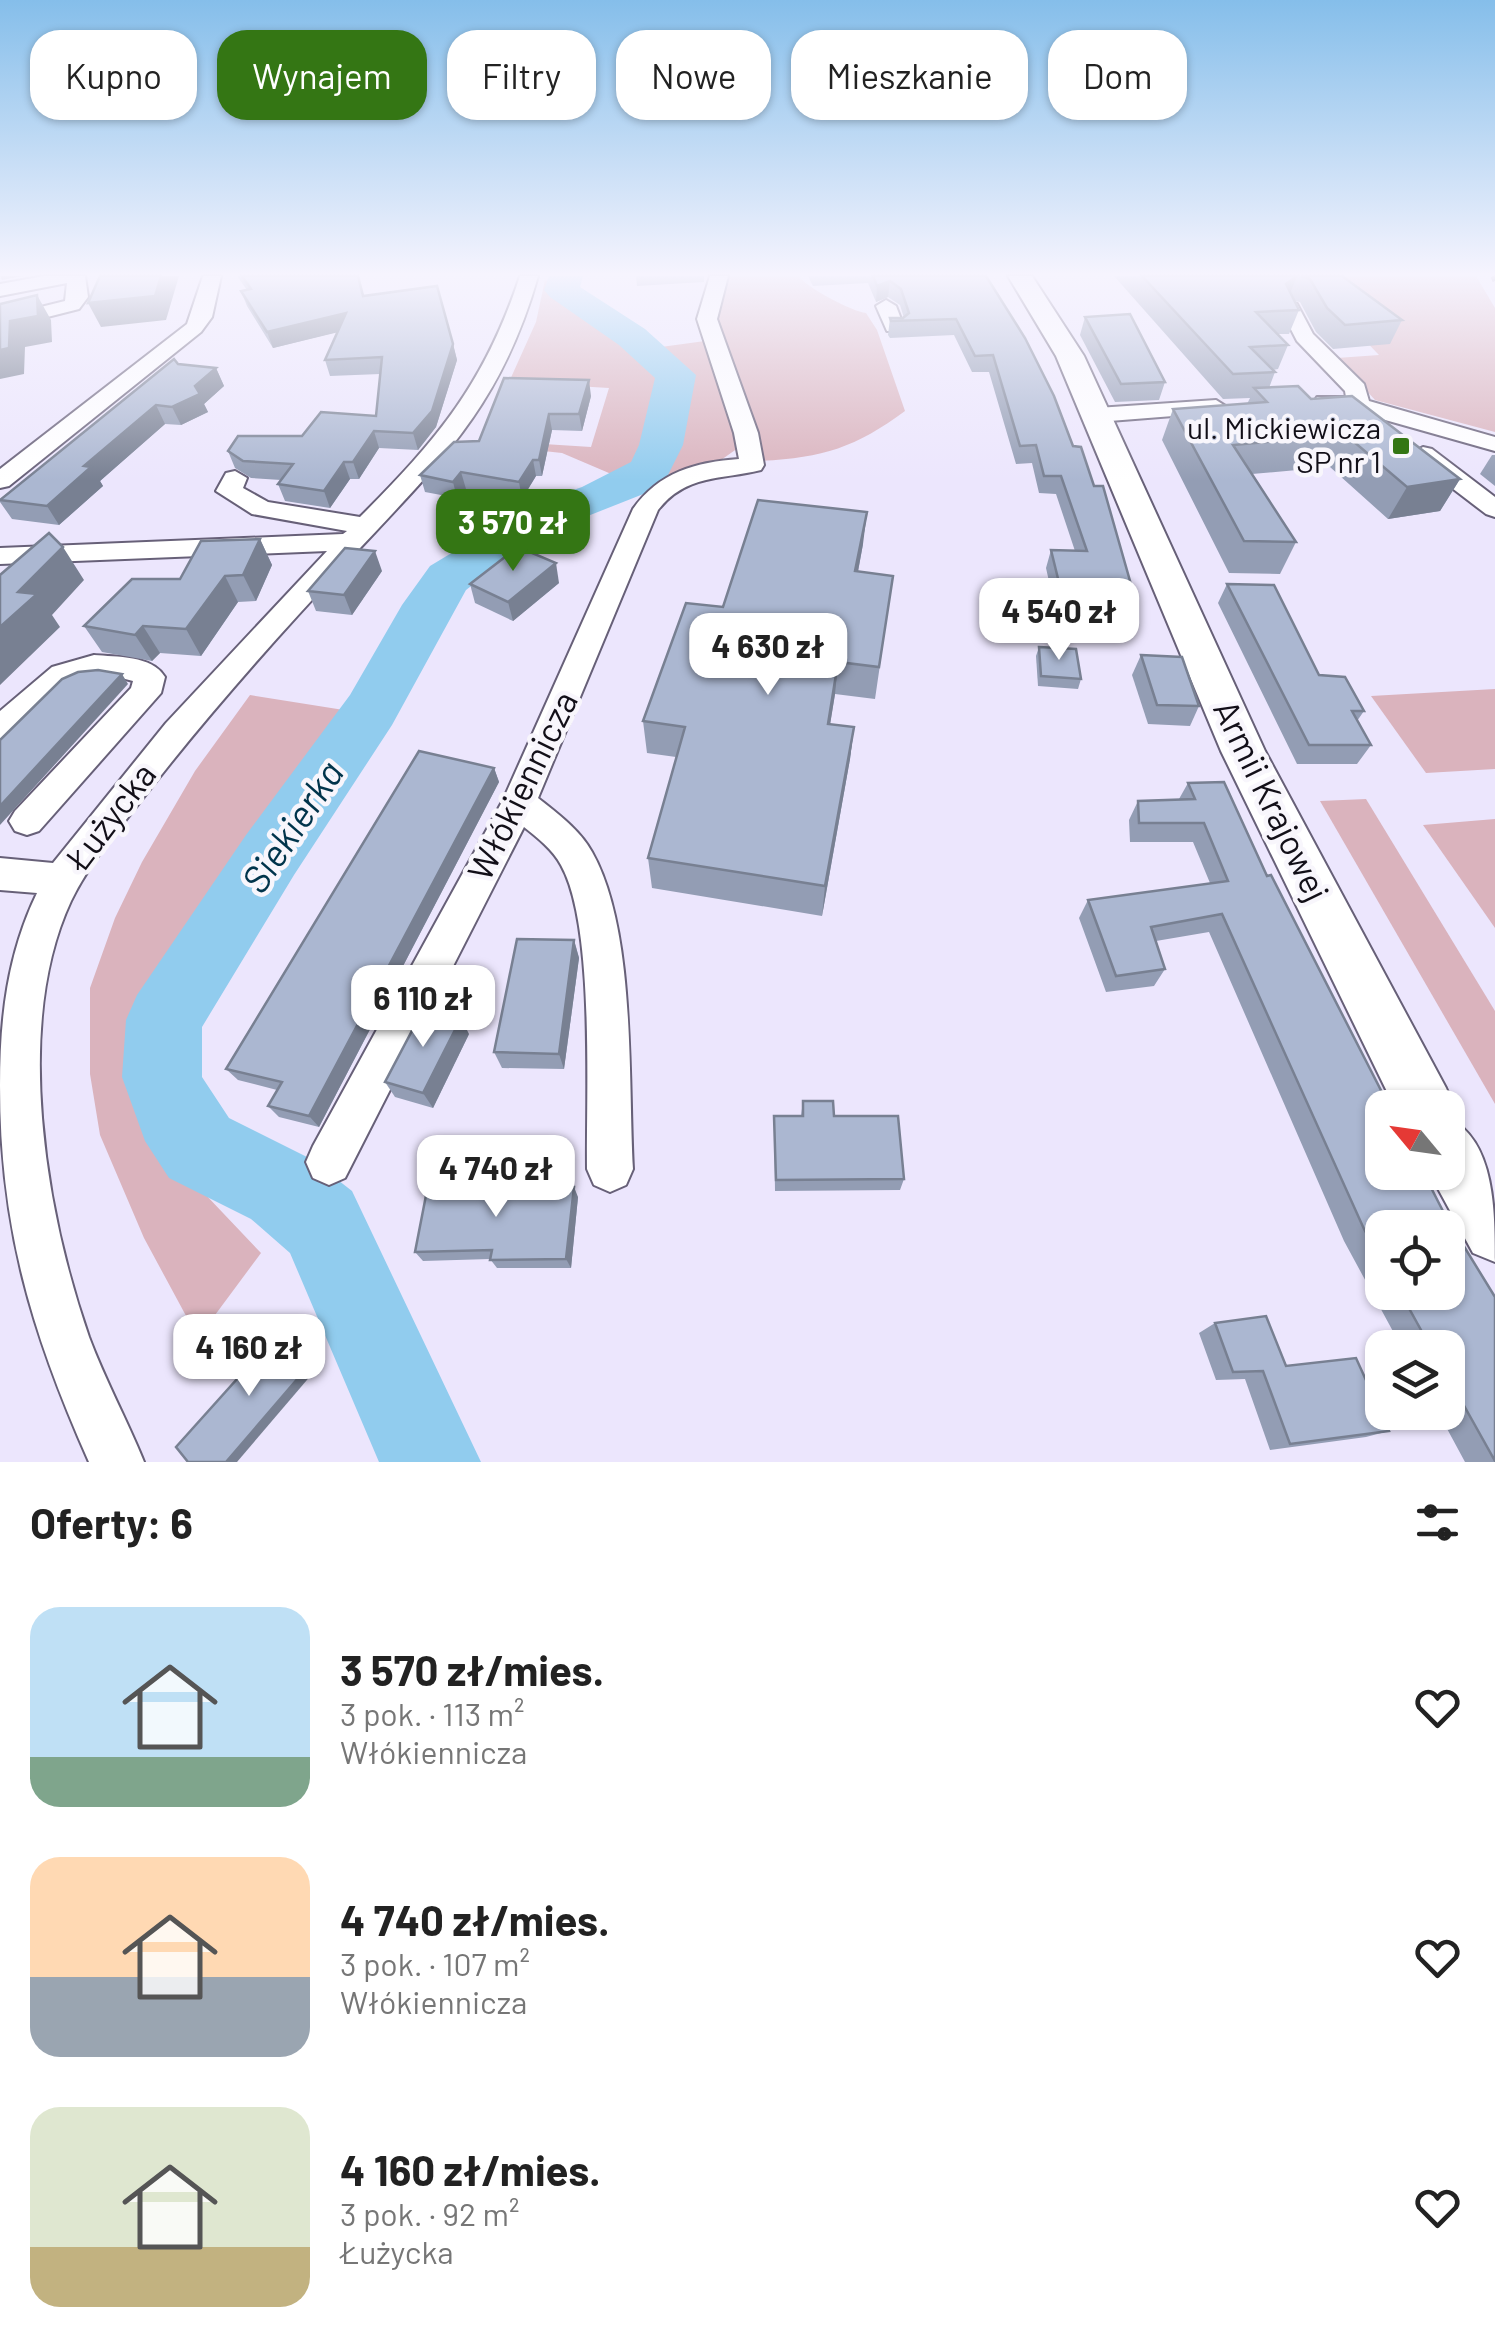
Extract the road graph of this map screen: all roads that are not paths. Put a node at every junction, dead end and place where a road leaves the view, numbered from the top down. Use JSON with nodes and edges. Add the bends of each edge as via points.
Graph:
{"nodes":[{"id":1,"x":173,"y":344,"type":"edge"},
{"id":2,"x":509,"y":344,"type":"edge"},
{"id":3,"x":715,"y":344,"type":"edge"},
{"id":4,"x":1063,"y":344,"type":"edge"},
{"id":5,"x":1311,"y":344,"type":"edge"},
{"id":6,"x":1306,"y":403,"type":"edge"},
{"id":7,"x":1237,"y":406,"type":"edge"},
{"id":8,"x":1367,"y":408,"type":"junction"},
{"id":9,"x":1097,"y":415,"type":"junction"},
{"id":10,"x":1495,"y":444,"type":"edge"},
{"id":11,"x":235,"y":478,"type":"dead end"},
{"id":12,"x":0,"y":481,"type":"edge"},
{"id":13,"x":1495,"y":509,"type":"edge"},
{"id":14,"x":359,"y":534,"type":"junction"},
{"id":15,"x":0,"y":556,"type":"edge"},
{"id":16,"x":0,"y":731,"type":"edge"},
{"id":17,"x":519,"y":803,"type":"junction"},
{"id":18,"x":27,"y":822,"type":"dead end"},
{"id":19,"x":0,"y":874,"type":"edge"},
{"id":20,"x":62,"y":880,"type":"junction"},
{"id":21,"x":1417,"y":1090,"type":"edge"},
{"id":22,"x":3,"y":1127,"type":"edge"},
{"id":23,"x":329,"y":1162,"type":"dead end"},
{"id":24,"x":610,"y":1169,"type":"dead end"},
{"id":25,"x":1465,"y":1178,"type":"edge"},
{"id":26,"x":1495,"y":1231,"type":"edge"},
{"id":27,"x":117,"y":1462,"type":"edge"}],
"edges":[{"from":1,"to":12,"type":"street"},
{"from":2,"to":14,"type":"street","name":"Łużycka","via":[[438,452]]},
{"from":3,"to":17,"type":"street","name":"Włókiennicza","via":[[752,465],[690,474],[655,496]]},
{"from":4,"to":9,"type":"main road","name":"Armii Krajowej"},
{"from":5,"to":8,"type":"street"},
{"from":6,"to":8,"type":"street"},
{"from":7,"to":9,"type":"street"},
{"from":8,"to":10,"type":"street"},
{"from":8,"to":13,"type":"street"},
{"from":9,"to":21,"type":"main road","name":"Armii Krajowej","via":[[1243,751]]},
{"from":11,"to":14,"type":"street","via":[[229,491],[261,509]]},
{"from":14,"to":15,"type":"street"},
{"from":14,"to":20,"type":"street","name":"Łużycka","via":[[206,698]]},
{"from":16,"to":18,"type":"street","via":[[56,677],[79,666],[146,672],[152,682]]},
{"from":17,"to":23,"type":"street","name":"Włókiennicza"},
{"from":17,"to":24,"type":"street","via":[[564,841],[587,881],[599,954]]},
{"from":19,"to":20,"type":"street"},
{"from":20,"to":22,"type":"street","name":"Łużycka","via":[[20,996]]},
{"from":22,"to":27,"type":"street","name":"Łużycka","via":[[46,1311]]},
{"from":25,"to":26,"type":"main road"}]}
